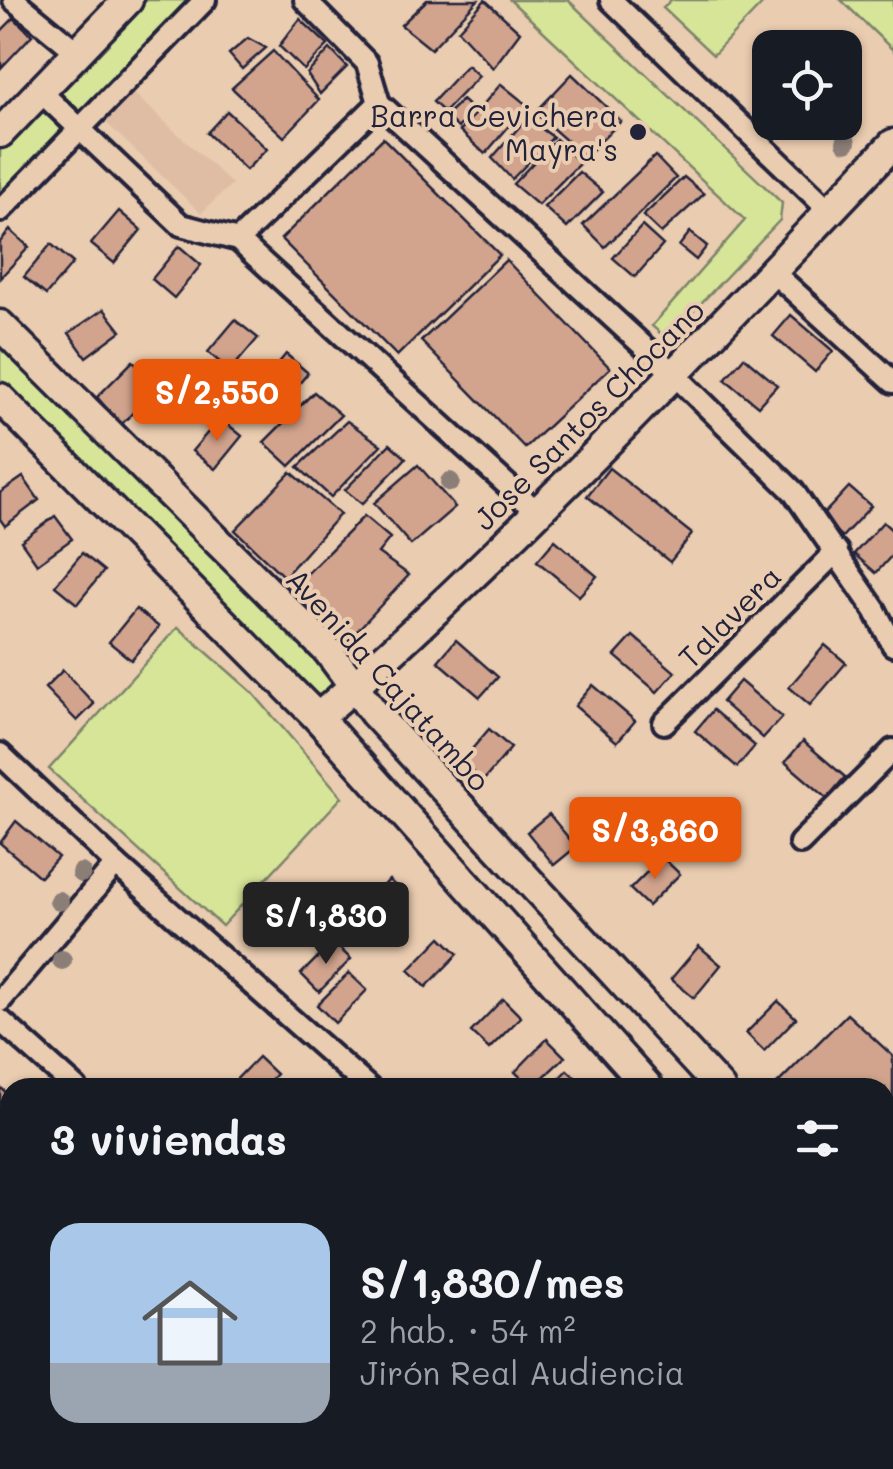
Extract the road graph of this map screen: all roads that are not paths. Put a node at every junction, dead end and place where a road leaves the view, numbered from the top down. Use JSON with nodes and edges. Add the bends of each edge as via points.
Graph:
{"nodes":[{"id":1,"x":14,"y":0,"type":"edge"},
{"id":2,"x":128,"y":0,"type":"edge"},
{"id":3,"x":205,"y":0,"type":"edge"},
{"id":4,"x":305,"y":0,"type":"edge"},
{"id":5,"x":611,"y":0,"type":"edge"},
{"id":6,"x":76,"y":52,"type":"junction"},
{"id":7,"x":40,"y":91,"type":"junction"},
{"id":8,"x":379,"y":103,"type":"junction"},
{"id":9,"x":82,"y":129,"type":"junction"},
{"id":10,"x":0,"y":132,"type":"edge"},
{"id":11,"x":893,"y":144,"type":"edge"},
{"id":12,"x":0,"y":211,"type":"edge"},
{"id":13,"x":830,"y":212,"type":"junction"},
{"id":14,"x":238,"y":240,"type":"junction"},
{"id":15,"x":773,"y":272,"type":"junction"},
{"id":16,"x":0,"y":324,"type":"edge"},
{"id":17,"x":676,"y":376,"type":"junction"},
{"id":18,"x":893,"y":382,"type":"edge"},
{"id":19,"x":0,"y":398,"type":"edge"},
{"id":20,"x":538,"y":513,"type":"junction"},
{"id":21,"x":836,"y":551,"type":"junction"},
{"id":22,"x":893,"y":645,"type":"edge"},
{"id":23,"x":356,"y":684,"type":"junction"},
{"id":24,"x":318,"y":718,"type":"junction"},
{"id":25,"x":664,"y":723,"type":"dead end"},
{"id":26,"x":893,"y":750,"type":"edge"},
{"id":27,"x":0,"y":754,"type":"edge"},
{"id":28,"x":800,"y":842,"type":"dead end"},
{"id":29,"x":116,"y":864,"type":"junction"},
{"id":30,"x":584,"y":944,"type":"junction"},
{"id":31,"x":550,"y":976,"type":"junction"},
{"id":32,"x":0,"y":1001,"type":"edge"},
{"id":33,"x":0,"y":1020,"type":"edge"},
{"id":34,"x":65,"y":1078,"type":"edge"},
{"id":35,"x":358,"y":1078,"type":"edge"},
{"id":36,"x":641,"y":1078,"type":"edge"},
{"id":37,"x":711,"y":1078,"type":"edge"}],
"edges":[{"from":1,"to":6,"type":"street"},
{"from":2,"to":6,"type":"street"},
{"from":3,"to":9,"type":"street"},
{"from":4,"to":8,"type":"street","via":[[368,63]]},
{"from":5,"to":13,"type":"street"},
{"from":6,"to":7,"type":"street"},
{"from":7,"to":9,"type":"street"},
{"from":7,"to":10,"type":"street"},
{"from":8,"to":14,"type":"street"},
{"from":8,"to":17,"type":"street"},
{"from":9,"to":12,"type":"street"},
{"from":9,"to":14,"type":"street","via":[[181,226]]},
{"from":11,"to":13,"type":"street","name":"Jose Santos Chocano"},
{"from":13,"to":15,"type":"street","name":"Jose Santos Chocano"},
{"from":14,"to":20,"type":"street"},
{"from":15,"to":17,"type":"street","name":"Jose Santos Chocano"},
{"from":15,"to":18,"type":"street"},
{"from":16,"to":23,"type":"street","name":"Avenida Cajatambo"},
{"from":17,"to":20,"type":"street","name":"Jose Santos Chocano"},
{"from":17,"to":21,"type":"street","via":[[793,491]]},
{"from":19,"to":24,"type":"street"},
{"from":20,"to":23,"type":"street","name":"Jose Santos Chocano"},
{"from":21,"to":22,"type":"street"},
{"from":21,"to":25,"type":"street","name":"Talavera"},
{"from":23,"to":24,"type":"street","name":"Jose Santos Chocano"},
{"from":23,"to":30,"type":"street","name":"Avenida Cajatambo","via":[[374,713]]},
{"from":24,"to":31,"type":"street"},
{"from":26,"to":28,"type":"street"},
{"from":27,"to":29,"type":"street"},
{"from":29,"to":32,"type":"street"},
{"from":29,"to":35,"type":"street"},
{"from":30,"to":31,"type":"street"},
{"from":30,"to":37,"type":"street","name":"Avenida Cajatambo"},
{"from":31,"to":36,"type":"street"},
{"from":33,"to":34,"type":"street"}]}
